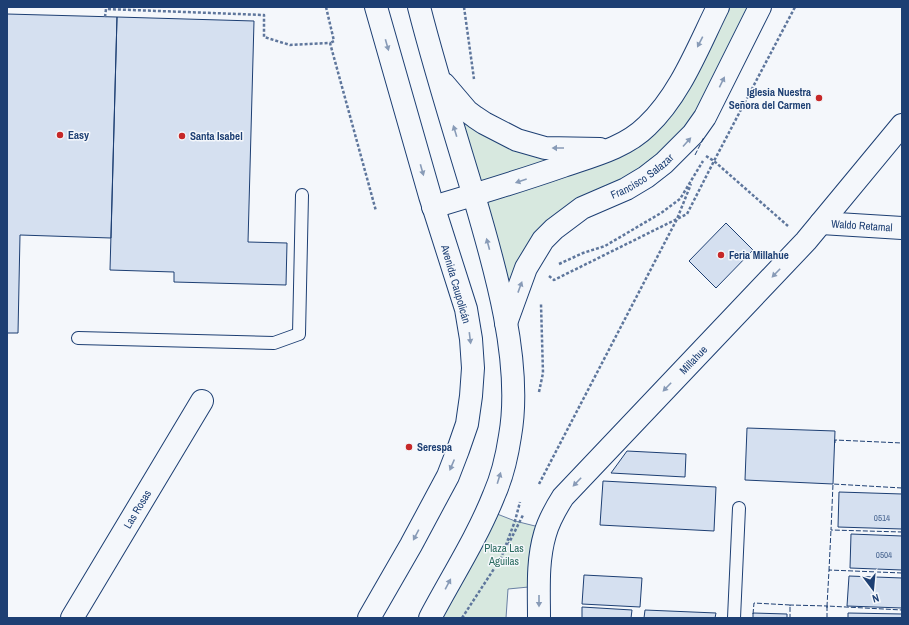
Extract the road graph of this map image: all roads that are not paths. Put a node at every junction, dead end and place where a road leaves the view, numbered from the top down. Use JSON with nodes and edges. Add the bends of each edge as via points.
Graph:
{"nodes":[{"id":1,"x":376,"y":7,"type":"edge"},
{"id":2,"x":718,"y":7,"type":"edge"},
{"id":3,"x":760,"y":7,"type":"edge"},
{"id":4,"x":421,"y":8,"type":"edge"},
{"id":5,"x":439,"y":78,"type":"junction"},
{"id":6,"x":902,"y":125,"type":"edge"},
{"id":7,"x":611,"y":150,"type":"junction"},
{"id":8,"x":302,"y":195,"type":"dead end"},
{"id":9,"x":474,"y":195,"type":"junction"},
{"id":10,"x":433,"y":207,"type":"junction"},
{"id":11,"x":821,"y":223,"type":"junction"},
{"id":12,"x":902,"y":228,"type":"edge"},
{"id":13,"x":506,"y":323,"type":"junction"},
{"id":14,"x":78,"y":338,"type":"dead end"},
{"id":15,"x":202,"y":401,"type":"dead end"},
{"id":16,"x":739,"y":508,"type":"dead end"},
{"id":17,"x":72,"y":618,"type":"edge"},
{"id":18,"x":369,"y":618,"type":"edge"},
{"id":19,"x":430,"y":618,"type":"edge"},
{"id":20,"x":539,"y":618,"type":"edge"},
{"id":21,"x":734,"y":618,"type":"edge"}],
"edges":[{"from":1,"to":10,"type":"main road","name":"Avenida Caupolicán","one_way":true},
{"from":2,"to":7,"type":"main road","one_way":true,"via":[[678,87],[663,109],[647,127]]},
{"from":13,"to":3,"type":"main road","name":"Francisco Salazar","one_way":true,"via":[[526,268],[543,240],[582,208],[646,178],[693,134],[705,117]]},
{"from":4,"to":5,"type":"main road"},
{"from":7,"to":5,"type":"main road","one_way":true,"via":[[545,148],[517,140],[467,111]]},
{"from":9,"to":5,"type":"main road","one_way":true},
{"from":6,"to":11,"type":"main road","name":"Millahue"},
{"from":7,"to":9,"type":"main road","one_way":true},
{"from":8,"to":14,"type":"lane","via":[[299,334],[274,343]]},
{"from":9,"to":10,"type":"main road"},
{"from":13,"to":9,"type":"main road","one_way":true},
{"from":10,"to":18,"type":"main road","name":"Avenida Caupolicán","one_way":true,"via":[[466,309],[473,368],[471,396],[466,424],[448,476]]},
{"from":11,"to":12,"type":"main road","name":"Waldo Retamal"},
{"from":11,"to":20,"type":"main road","name":"Millahue","one_way":true,"via":[[806,242],[563,497],[553,514],[541,556]]},
{"from":19,"to":13,"type":"main road","one_way":true,"via":[[486,515],[503,465],[514,407]]},
{"from":15,"to":17,"type":"main road","name":"Las Rosas"},
{"from":16,"to":21,"type":"lane"}]}
